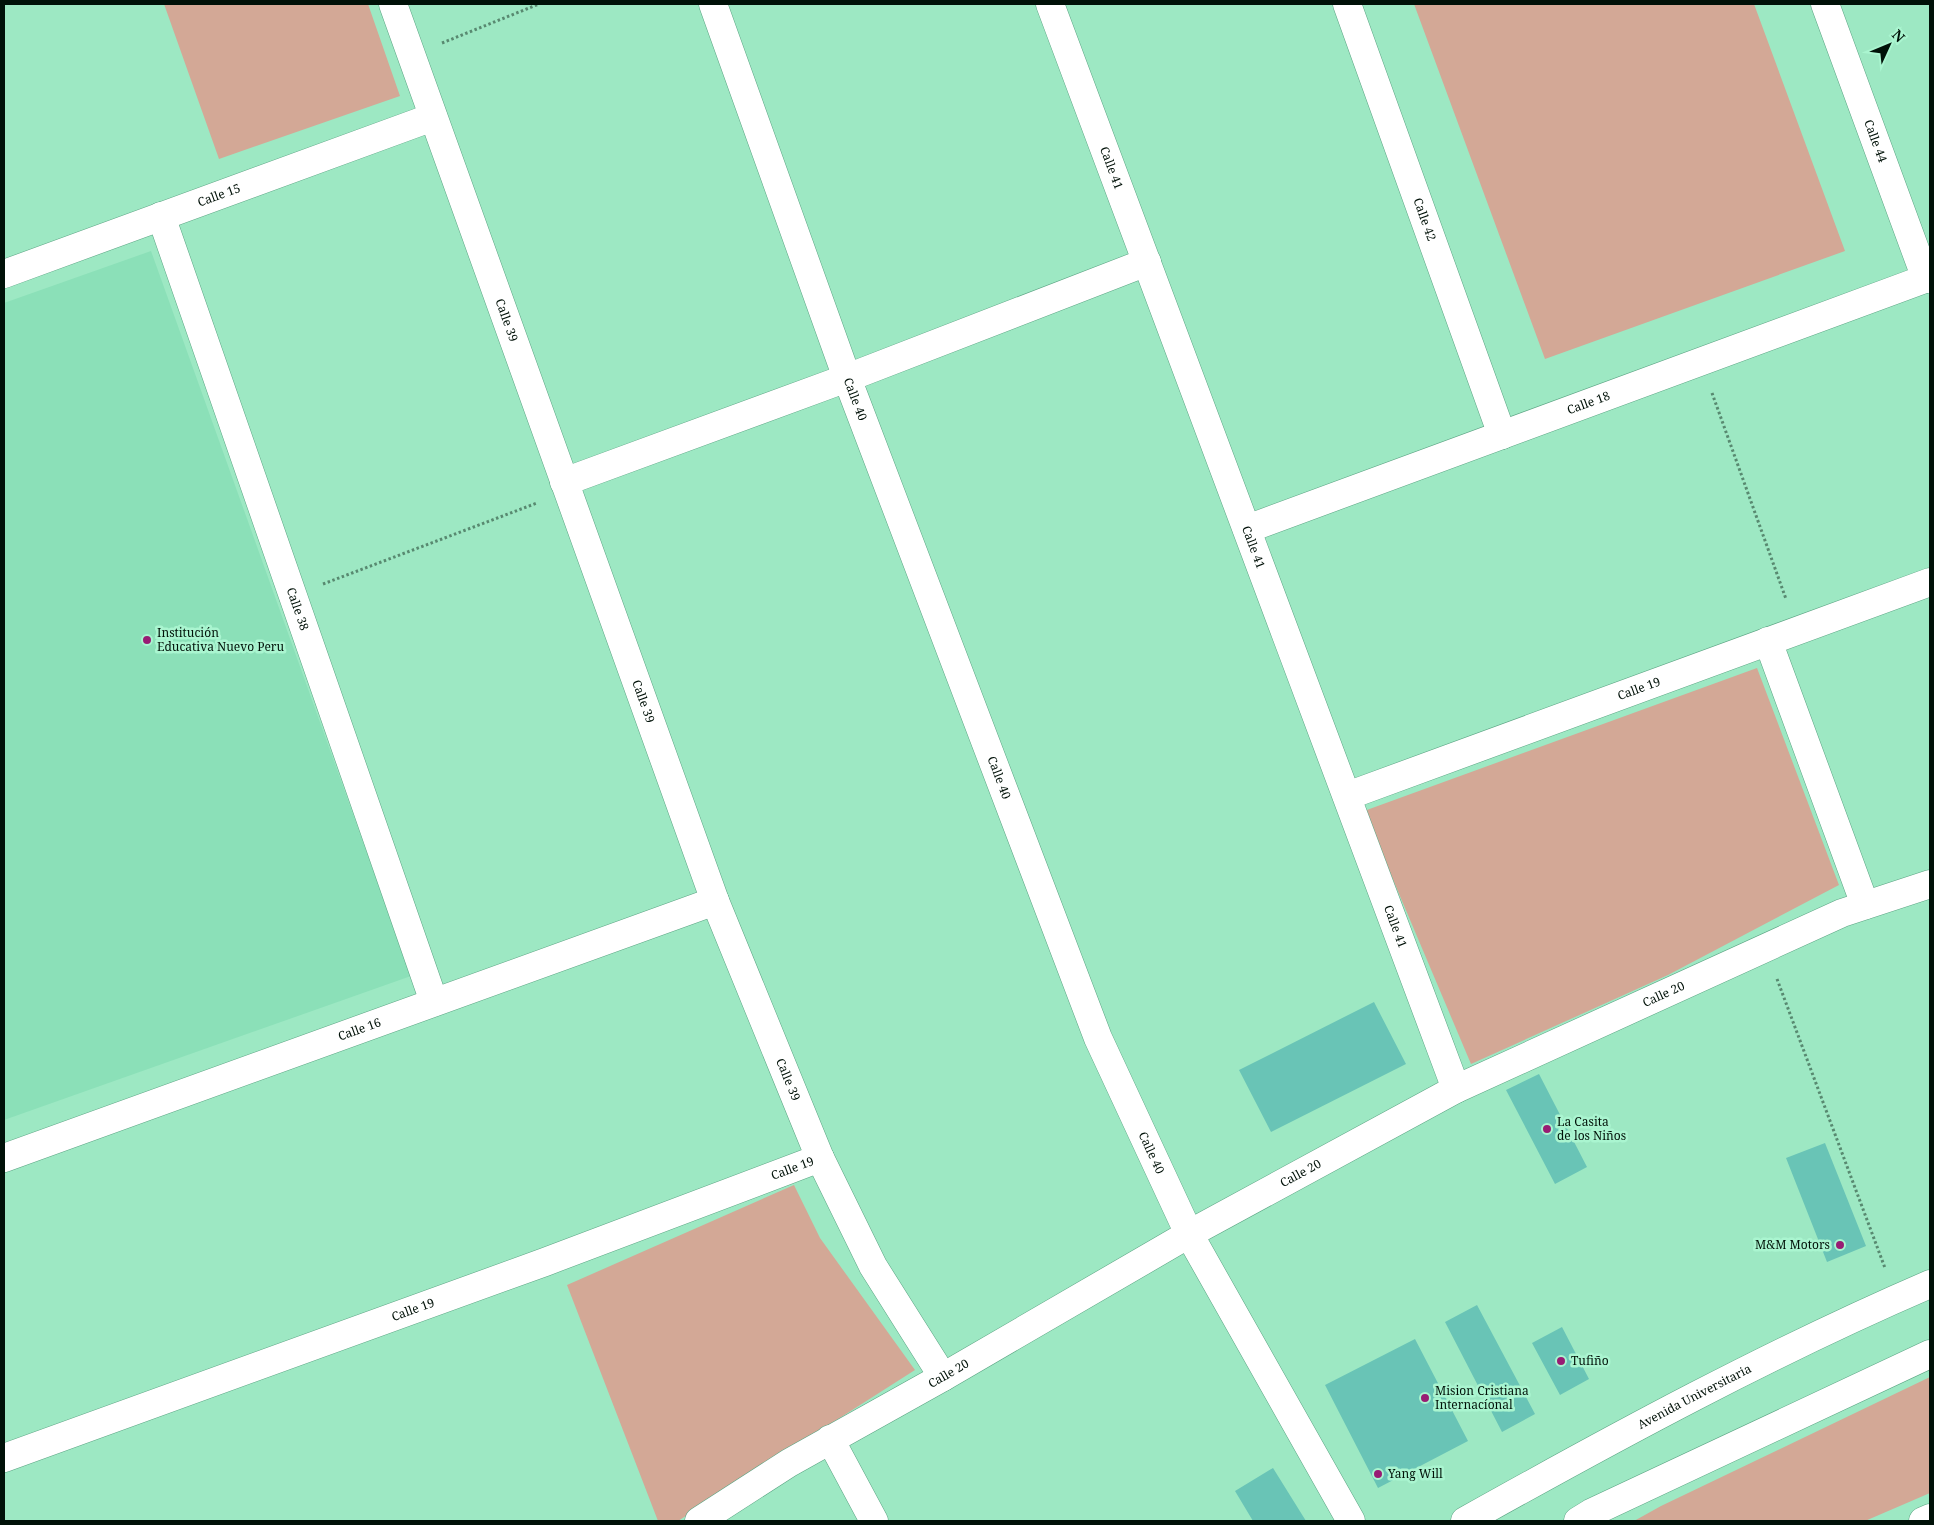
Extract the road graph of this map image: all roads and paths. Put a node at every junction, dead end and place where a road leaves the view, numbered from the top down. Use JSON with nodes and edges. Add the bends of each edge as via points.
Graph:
{"nodes":[{"id":1,"x":393,"y":4,"type":"edge"},
{"id":2,"x":539,"y":4,"type":"edge"},
{"id":3,"x":713,"y":4,"type":"edge"},
{"id":4,"x":1050,"y":4,"type":"edge"},
{"id":5,"x":1347,"y":4,"type":"edge"},
{"id":6,"x":1824,"y":4,"type":"edge"},
{"id":7,"x":411,"y":56,"type":"junction"},
{"id":8,"x":433,"y":117,"type":"junction"},
{"id":9,"x":161,"y":216,"type":"junction"},
{"id":10,"x":1147,"y":262,"type":"junction"},
{"id":11,"x":4,"y":274,"type":"edge"},
{"id":12,"x":1928,"y":278,"type":"edge"},
{"id":13,"x":1701,"y":362,"type":"junction"},
{"id":14,"x":846,"y":378,"type":"junction"},
{"id":15,"x":1502,"y":435,"type":"junction"},
{"id":16,"x":566,"y":487,"type":"junction"},
{"id":17,"x":1247,"y":529,"type":"junction"},
{"id":18,"x":1930,"y":582,"type":"edge"},
{"id":19,"x":293,"y":595,"type":"junction"},
{"id":20,"x":1797,"y":631,"type":"junction"},
{"id":21,"x":1768,"y":641,"type":"junction"},
{"id":22,"x":1347,"y":796,"type":"junction"},
{"id":23,"x":1930,"y":884,"type":"edge"},
{"id":24,"x":715,"y":901,"type":"junction"},
{"id":25,"x":1866,"y":905,"type":"junction"},
{"id":26,"x":1765,"y":948,"type":"junction"},
{"id":27,"x":434,"y":1002,"type":"junction"},
{"id":28,"x":1456,"y":1089,"type":"junction"},
{"id":29,"x":4,"y":1158,"type":"edge"},
{"id":30,"x":820,"y":1158,"type":"junction"},
{"id":31,"x":1189,"y":1234,"type":"junction"},
{"id":32,"x":1930,"y":1284,"type":"edge"},
{"id":33,"x":1897,"y":1299,"type":"junction"},
{"id":34,"x":1930,"y":1354,"type":"edge"},
{"id":35,"x":943,"y":1377,"type":"junction"},
{"id":36,"x":830,"y":1439,"type":"junction"},
{"id":37,"x":4,"y":1458,"type":"edge"},
{"id":38,"x":1930,"y":1518,"type":"edge"},
{"id":39,"x":699,"y":1521,"type":"edge"},
{"id":40,"x":874,"y":1521,"type":"edge"},
{"id":41,"x":1352,"y":1521,"type":"edge"},
{"id":42,"x":1465,"y":1521,"type":"edge"},
{"id":43,"x":1578,"y":1521,"type":"edge"},
{"id":44,"x":1923,"y":1521,"type":"edge"}],
"edges":[{"from":1,"to":7,"type":"street","name":"Calle 39"},
{"from":2,"to":7,"type":"path"},
{"from":3,"to":14,"type":"street","name":"Calle 40"},
{"from":4,"to":10,"type":"street","name":"Calle 41"},
{"from":5,"to":15,"type":"street","name":"Calle 42"},
{"from":6,"to":12,"type":"street","name":"Calle 44"},
{"from":7,"to":8,"type":"street","name":"Calle 39"},
{"from":8,"to":9,"type":"street","name":"Calle 15"},
{"from":8,"to":16,"type":"street","name":"Calle 39"},
{"from":9,"to":11,"type":"street","name":"Calle 15"},
{"from":9,"to":19,"type":"street","name":"Calle 38"},
{"from":10,"to":14,"type":"street"},
{"from":10,"to":17,"type":"street","name":"Calle 41"},
{"from":12,"to":13,"type":"street","name":"Calle 18"},
{"from":13,"to":15,"type":"street","name":"Calle 18"},
{"from":13,"to":20,"type":"path"},
{"from":14,"to":16,"type":"street"},
{"from":14,"to":31,"type":"street","name":"Calle 40","via":[[1098,1038]]},
{"from":15,"to":17,"type":"street","name":"Calle 18"},
{"from":16,"to":19,"type":"path"},
{"from":16,"to":24,"type":"street","name":"Calle 39"},
{"from":17,"to":22,"type":"street","name":"Calle 41"},
{"from":18,"to":20,"type":"street","name":"Calle 19"},
{"from":19,"to":27,"type":"street","name":"Calle 38"},
{"from":20,"to":21,"type":"street","name":"Calle 19"},
{"from":21,"to":22,"type":"street","name":"Calle 19"},
{"from":21,"to":25,"type":"street"},
{"from":22,"to":28,"type":"street","name":"Calle 41"},
{"from":23,"to":25,"type":"street","name":"Calle 20"},
{"from":24,"to":27,"type":"street","name":"Calle 16"},
{"from":24,"to":30,"type":"street","name":"Calle 39"},
{"from":25,"to":26,"type":"street","name":"Calle 20"},
{"from":26,"to":28,"type":"street","name":"Calle 20"},
{"from":26,"to":33,"type":"path"},
{"from":27,"to":29,"type":"street","name":"Calle 16"},
{"from":28,"to":31,"type":"street","name":"Calle 20"},
{"from":30,"to":35,"type":"street","name":"Calle 39","via":[[874,1266]]},
{"from":30,"to":37,"type":"street","name":"Calle 19","via":[[545,1262]]},
{"from":31,"to":35,"type":"street","name":"Calle 20"},
{"from":31,"to":41,"type":"street","name":"Calle 40"},
{"from":32,"to":33,"type":"street","name":"Avenida Universitaria"},
{"from":33,"to":42,"type":"street","name":"Avenida Universitaria","via":[[1783,1351],[1602,1444]]},
{"from":34,"to":43,"type":"street"},
{"from":35,"to":36,"type":"street","name":"Calle 20"},
{"from":36,"to":39,"type":"street","name":"Calle 20"},
{"from":36,"to":40,"type":"street"},
{"from":38,"to":44,"type":"street"}]}
